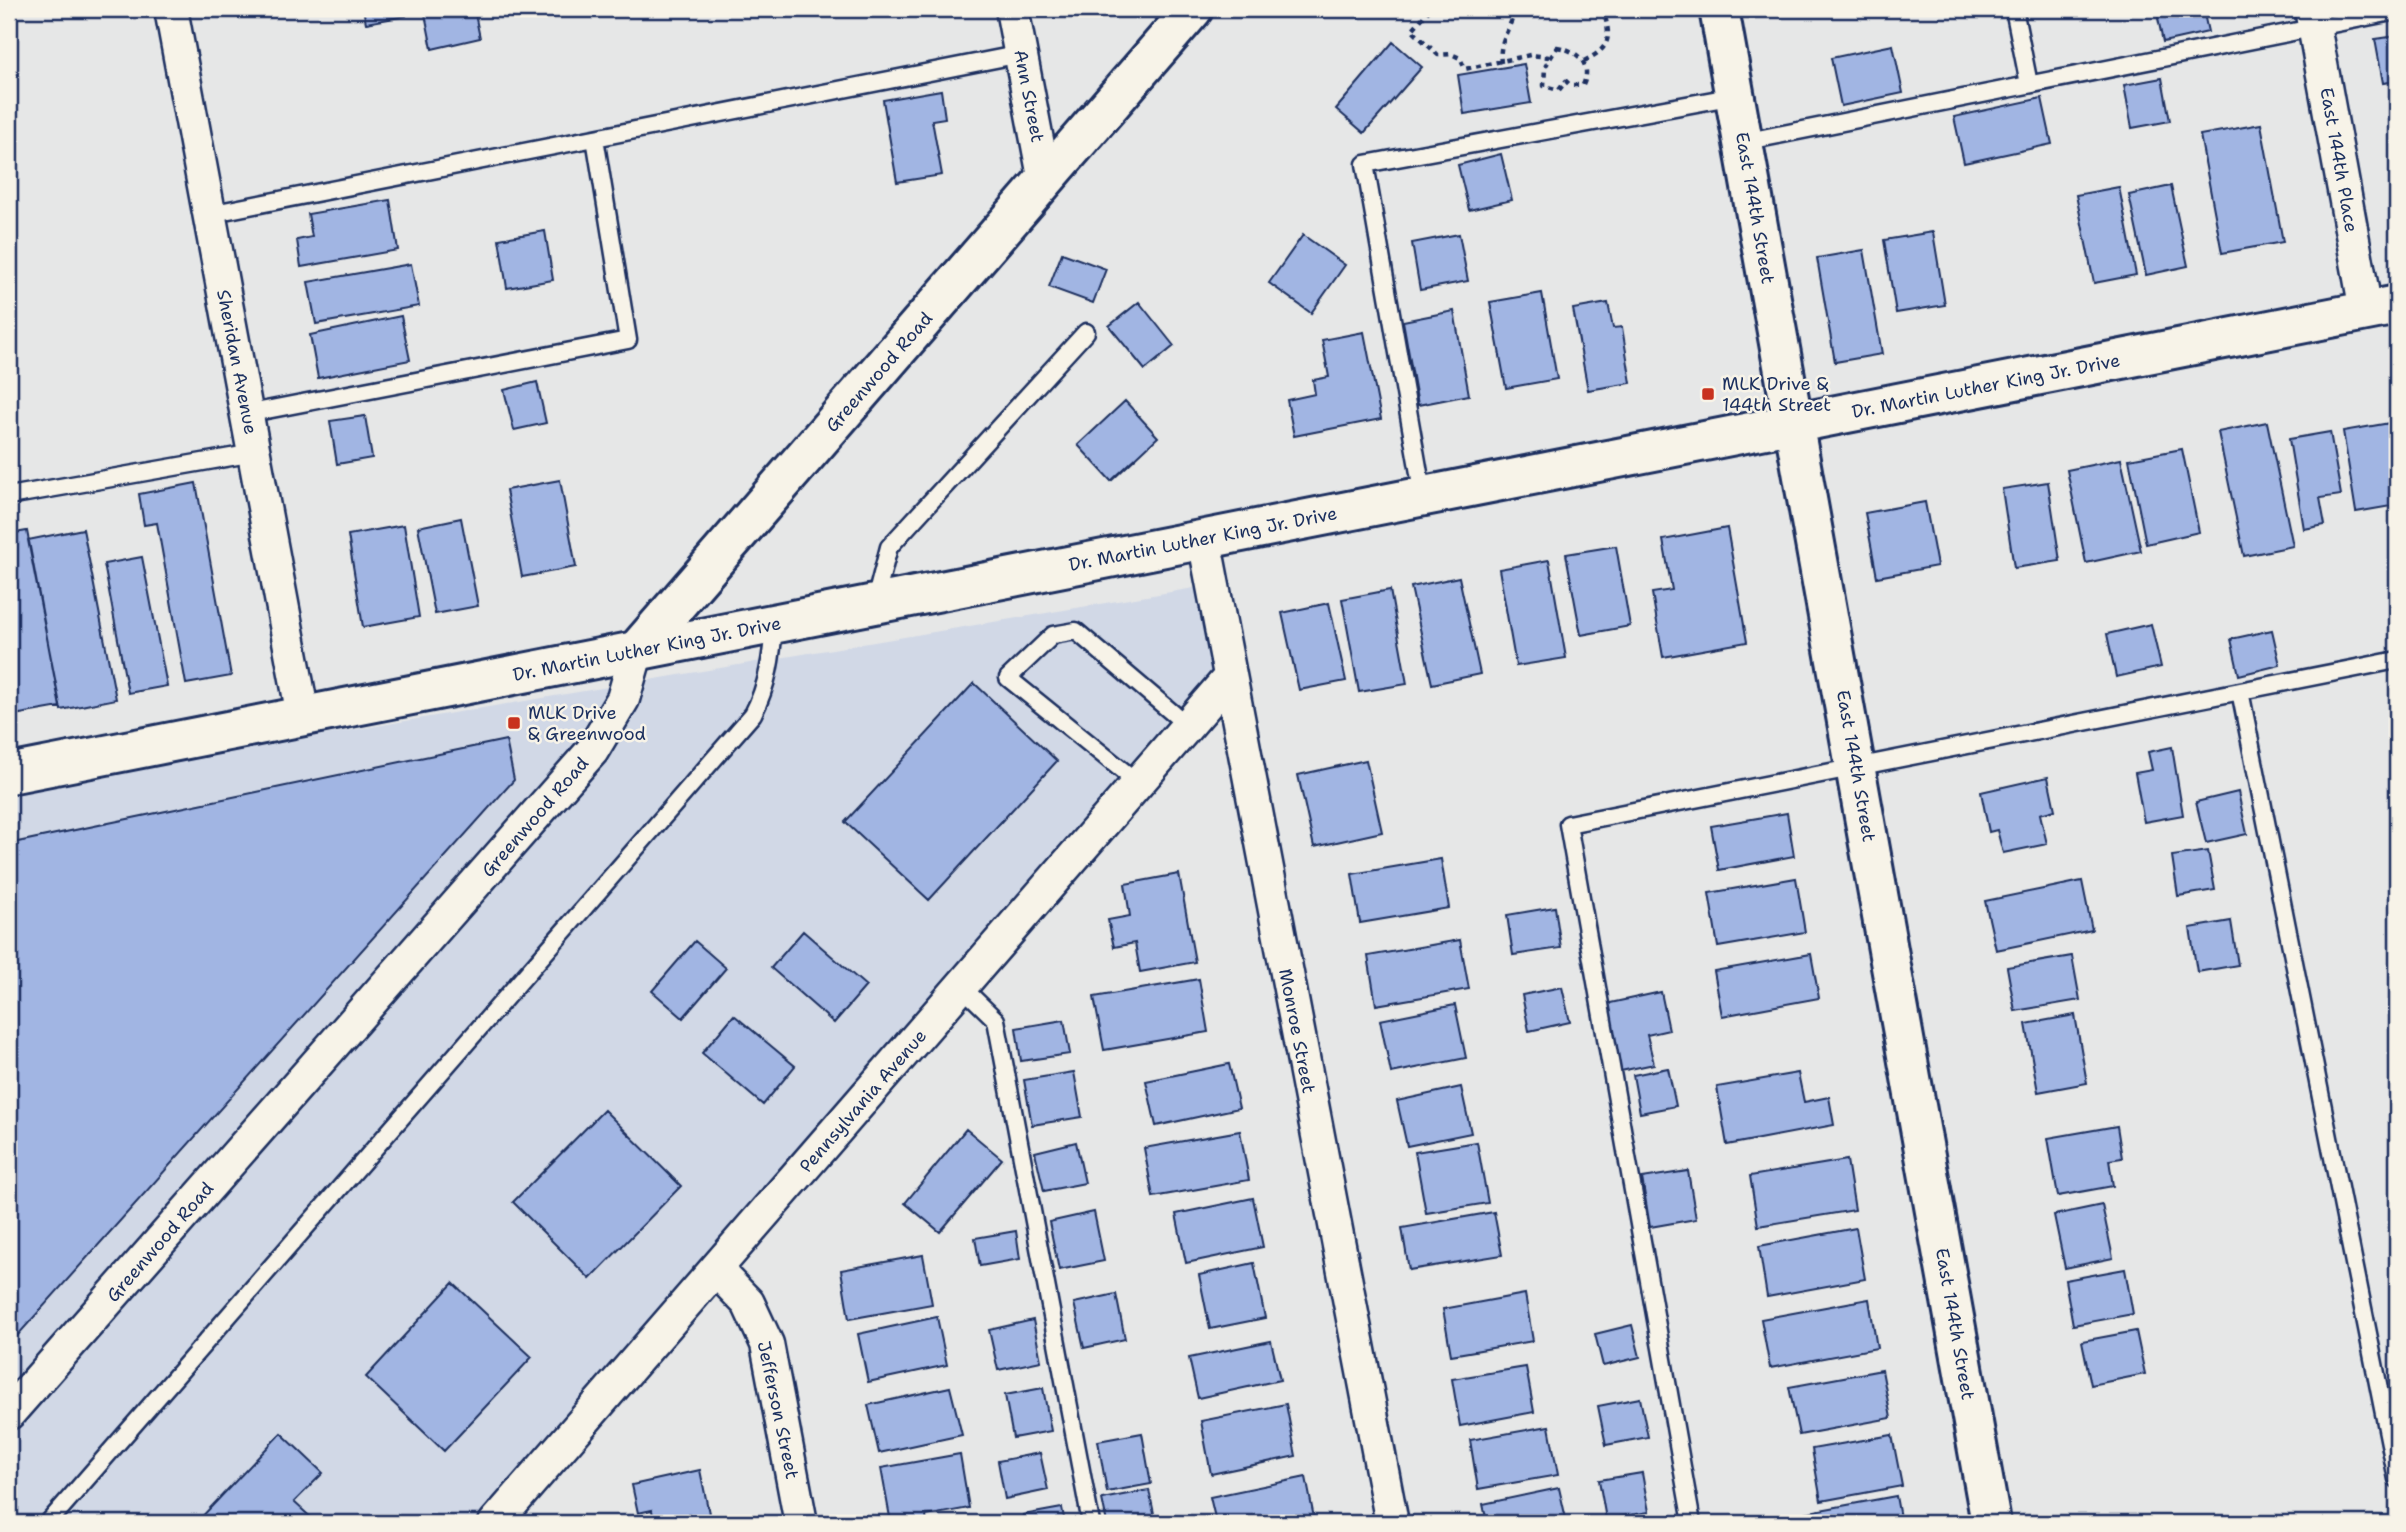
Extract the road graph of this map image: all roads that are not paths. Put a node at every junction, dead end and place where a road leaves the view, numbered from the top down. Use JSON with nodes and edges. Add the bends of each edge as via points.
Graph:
{"nodes":[{"id":1,"x":171,"y":9,"type":"edge"},
{"id":2,"x":1012,"y":9,"type":"edge"},
{"id":3,"x":1193,"y":9,"type":"edge"},
{"id":4,"x":1719,"y":9,"type":"edge"},
{"id":5,"x":2014,"y":9,"type":"edge"},
{"id":6,"x":2397,"y":11,"type":"edge"},
{"id":7,"x":2313,"y":18,"type":"edge"},
{"id":8,"x":1021,"y":54,"type":"junction"},
{"id":9,"x":2029,"y":85,"type":"junction"},
{"id":10,"x":1735,"y":96,"type":"junction"},
{"id":11,"x":595,"y":138,"type":"junction"},
{"id":12,"x":1743,"y":142,"type":"junction"},
{"id":13,"x":1045,"y":182,"type":"junction"},
{"id":14,"x":209,"y":214,"type":"junction"},
{"id":15,"x":2382,"y":308,"type":"edge"},
{"id":16,"x":1086,"y":332,"type":"dead end"},
{"id":17,"x":246,"y":414,"type":"junction"},
{"id":18,"x":1794,"y":424,"type":"junction"},
{"id":19,"x":254,"y":453,"type":"junction"},
{"id":20,"x":9,"y":496,"type":"edge"},
{"id":21,"x":1423,"y":496,"type":"junction"},
{"id":22,"x":1205,"y":539,"type":"junction"},
{"id":23,"x":874,"y":604,"type":"junction"},
{"id":24,"x":774,"y":623,"type":"junction"},
{"id":25,"x":637,"y":650,"type":"junction"},
{"id":26,"x":2397,"y":660,"type":"edge"},
{"id":27,"x":1229,"y":678,"type":"junction"},
{"id":28,"x":2240,"y":691,"type":"junction"},
{"id":29,"x":303,"y":716,"type":"junction"},
{"id":30,"x":1188,"y":726,"type":"junction"},
{"id":31,"x":1856,"y":767,"type":"junction"},
{"id":32,"x":9,"y":774,"type":"edge"},
{"id":33,"x":1138,"y":783,"type":"junction"},
{"id":34,"x":962,"y":987,"type":"junction"},
{"id":35,"x":716,"y":1270,"type":"junction"},
{"id":36,"x":9,"y":1413,"type":"edge"},
{"id":37,"x":2397,"y":1479,"type":"edge"},
{"id":38,"x":48,"y":1523,"type":"edge"},
{"id":39,"x":495,"y":1523,"type":"edge"},
{"id":40,"x":801,"y":1523,"type":"edge"},
{"id":41,"x":1091,"y":1523,"type":"edge"},
{"id":42,"x":1392,"y":1523,"type":"edge"},
{"id":43,"x":1692,"y":1523,"type":"edge"},
{"id":44,"x":1991,"y":1523,"type":"edge"}],
"edges":[{"from":1,"to":14,"type":"street","name":"Sheridan Avenue"},
{"from":2,"to":8,"type":"street","name":"Ann Street"},
{"from":3,"to":13,"type":"street","name":"Greenwood Road"},
{"from":4,"to":10,"type":"street","name":"East 144th Street"},
{"from":5,"to":9,"type":"lane"},
{"from":6,"to":7,"type":"lane"},
{"from":7,"to":9,"type":"lane"},
{"from":7,"to":15,"type":"street","name":"East 144th Place"},
{"from":8,"to":11,"type":"lane"},
{"from":8,"to":13,"type":"street","name":"Ann Street"},
{"from":9,"to":12,"type":"lane"},
{"from":10,"to":12,"type":"street","name":"East 144th Street"},
{"from":10,"to":21,"type":"lane","via":[[1365,164]]},
{"from":11,"to":14,"type":"lane"},
{"from":11,"to":17,"type":"lane","via":[[628,340]]},
{"from":12,"to":18,"type":"street","name":"East 144th Street"},
{"from":13,"to":25,"type":"street","name":"Greenwood Road"},
{"from":14,"to":17,"type":"street","name":"Sheridan Avenue"},
{"from":15,"to":18,"type":"street","name":"Dr. Martin Luther King Jr. Drive"},
{"from":16,"to":23,"type":"lane","via":[[889,547]]},
{"from":17,"to":19,"type":"street","name":"Sheridan Avenue"},
{"from":18,"to":21,"type":"street","name":"Dr. Martin Luther King Jr. Drive"},
{"from":18,"to":31,"type":"street","name":"East 144th Street"},
{"from":19,"to":20,"type":"lane"},
{"from":19,"to":29,"type":"street","name":"Sheridan Avenue"},
{"from":21,"to":22,"type":"street","name":"Dr. Martin Luther King Jr. Drive"},
{"from":22,"to":23,"type":"street","name":"Dr. Martin Luther King Jr. Drive"},
{"from":22,"to":27,"type":"street","name":"Monroe Street"},
{"from":23,"to":24,"type":"street","name":"Dr. Martin Luther King Jr. Drive"},
{"from":24,"to":25,"type":"street","name":"Dr. Martin Luther King Jr. Drive"},
{"from":24,"to":38,"type":"lane","via":[[764,692],[753,714]]},
{"from":25,"to":29,"type":"street","name":"Dr. Martin Luther King Jr. Drive"},
{"from":25,"to":36,"type":"street","name":"Greenwood Road","via":[[623,699],[592,751]]},
{"from":26,"to":28,"type":"lane"},
{"from":27,"to":30,"type":"street","name":"Pennsylvania Avenue"},
{"from":27,"to":42,"type":"street","name":"Monroe Street"},
{"from":28,"to":31,"type":"lane"},
{"from":28,"to":37,"type":"lane"},
{"from":29,"to":32,"type":"street","name":"Dr. Martin Luther King Jr. Drive"},
{"from":30,"to":33,"type":"street","name":"Pennsylvania Avenue"},
{"from":30,"to":33,"type":"lane","via":[[1076,631],[1053,635],[1008,678]]},
{"from":31,"to":43,"type":"lane","via":[[1568,824]]},
{"from":31,"to":44,"type":"street","name":"East 144th Street"},
{"from":33,"to":34,"type":"street","name":"Pennsylvania Avenue"},
{"from":34,"to":35,"type":"street","name":"Pennsylvania Avenue"},
{"from":34,"to":41,"type":"lane","via":[[996,1020]]},
{"from":35,"to":39,"type":"street","name":"Pennsylvania Avenue"},
{"from":35,"to":40,"type":"street","name":"Jefferson Street","via":[[748,1303],[767,1344]]}]}
